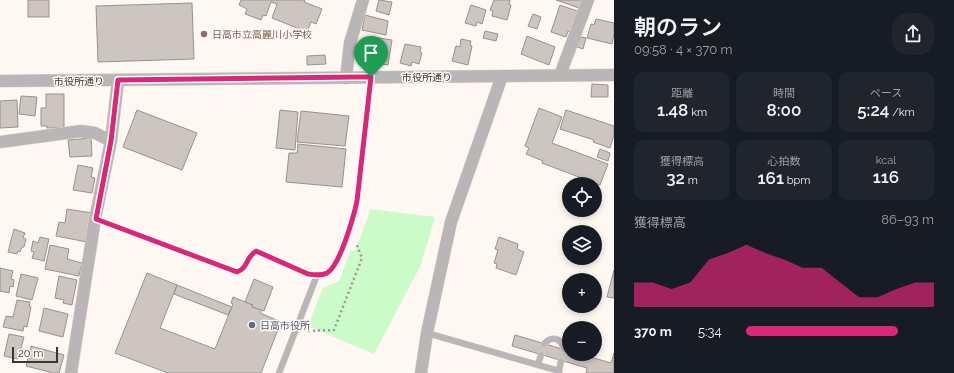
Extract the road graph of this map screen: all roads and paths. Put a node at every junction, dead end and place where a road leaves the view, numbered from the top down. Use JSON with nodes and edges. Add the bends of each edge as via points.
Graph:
{"nodes":[{"id":1,"x":363,"y":0,"type":"edge"},
{"id":2,"x":588,"y":0,"type":"edge"},
{"id":3,"x":560,"y":75,"type":"junction"},
{"id":4,"x":502,"y":76,"type":"junction"},
{"id":5,"x":614,"y":76,"type":"edge"},
{"id":6,"x":371,"y":77,"type":"junction"},
{"id":7,"x":346,"y":78,"type":"junction"},
{"id":8,"x":118,"y":80,"type":"junction"},
{"id":9,"x":0,"y":81,"type":"edge"},
{"id":10,"x":111,"y":141,"type":"junction"},
{"id":11,"x":0,"y":142,"type":"edge"},
{"id":12,"x":96,"y":219,"type":"junction"},
{"id":13,"x":356,"y":243,"type":"dead end"},
{"id":14,"x":317,"y":275,"type":"junction"},
{"id":15,"x":308,"y":331,"type":"dead end"},
{"id":16,"x":427,"y":333,"type":"junction"},
{"id":17,"x":562,"y":343,"type":"edge"},
{"id":18,"x":544,"y":344,"type":"dead end"},
{"id":19,"x":541,"y":355,"type":"dead end"},
{"id":20,"x":561,"y":361,"type":"dead end"},
{"id":21,"x":538,"y":364,"type":"junction"},
{"id":22,"x":559,"y":372,"type":"edge"},
{"id":23,"x":71,"y":373,"type":"edge"},
{"id":24,"x":279,"y":373,"type":"edge"},
{"id":25,"x":421,"y":373,"type":"edge"}],
"edges":[{"from":1,"to":7,"type":"street","via":[[350,43]]},
{"from":2,"to":3,"type":"street"},
{"from":3,"to":4,"type":"street","name":"市役所通り"},
{"from":3,"to":5,"type":"street","name":"市役所通り"},
{"from":4,"to":6,"type":"street","name":"市役所通り"},
{"from":4,"to":16,"type":"street","via":[[451,222]]},
{"from":6,"to":7,"type":"street","name":"市役所通り"},
{"from":6,"to":14,"type":"lane","via":[[355,214],[336,263],[328,273]]},
{"from":7,"to":8,"type":"street","name":"市役所通り"},
{"from":8,"to":9,"type":"street","name":"市役所通り"},
{"from":8,"to":10,"type":"street"},
{"from":10,"to":11,"type":"street","via":[[95,133],[81,131]]},
{"from":10,"to":12,"type":"street"},
{"from":12,"to":14,"type":"lane","via":[[237,272],[243,270],[250,255],[256,251],[308,274]]},
{"from":12,"to":23,"type":"street"},
{"from":13,"to":15,"type":"path","via":[[362,258],[334,330]]},
{"from":14,"to":24,"type":"lane"},
{"from":16,"to":21,"type":"lane"},
{"from":16,"to":25,"type":"street"},
{"from":17,"to":18,"type":"lane","via":[[553,338]]},
{"from":19,"to":21,"type":"lane"},
{"from":20,"to":22,"type":"lane"},
{"from":21,"to":22,"type":"lane"}]}
